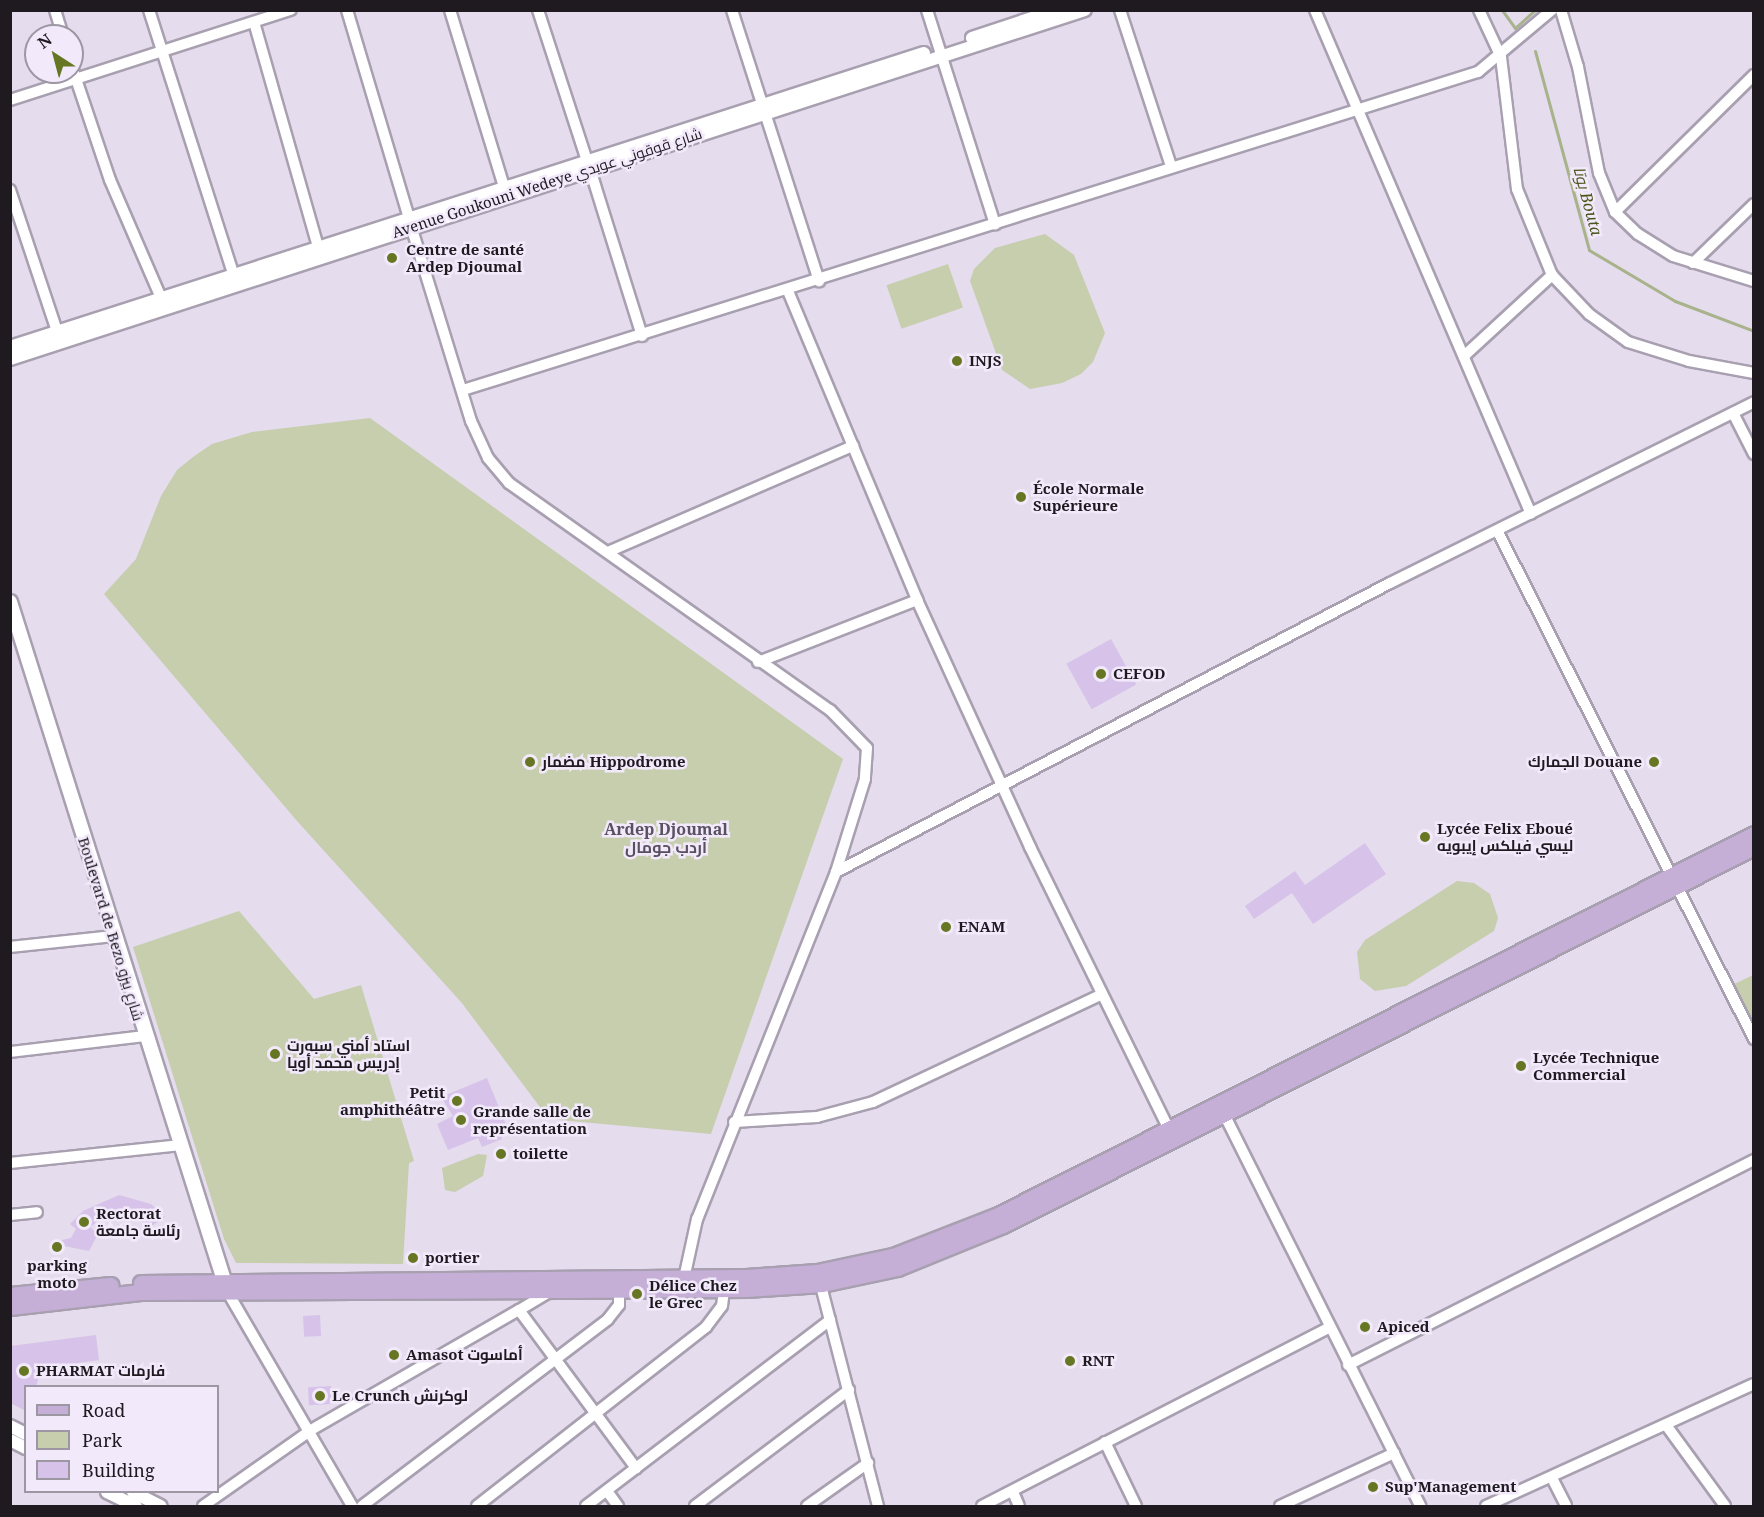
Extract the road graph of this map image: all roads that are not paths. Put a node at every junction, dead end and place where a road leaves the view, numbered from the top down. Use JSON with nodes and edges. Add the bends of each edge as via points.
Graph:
{"nodes":[{"id":1,"x":149,"y":10,"type":"edge"},
{"id":2,"x":291,"y":10,"type":"edge"},
{"id":3,"x":347,"y":10,"type":"edge"},
{"id":4,"x":450,"y":10,"type":"edge"},
{"id":5,"x":538,"y":10,"type":"edge"},
{"id":6,"x":732,"y":10,"type":"edge"},
{"id":7,"x":927,"y":10,"type":"edge"},
{"id":8,"x":1056,"y":10,"type":"edge"},
{"id":9,"x":1084,"y":10,"type":"edge"},
{"id":10,"x":1120,"y":10,"type":"edge"},
{"id":11,"x":1315,"y":10,"type":"edge"},
{"id":12,"x":1479,"y":10,"type":"edge"},
{"id":13,"x":1552,"y":10,"type":"edge"},
{"id":14,"x":1561,"y":10,"type":"edge"},
{"id":15,"x":254,"y":22,"type":"junction"},
{"id":16,"x":162,"y":51,"type":"junction"},
{"id":17,"x":940,"y":52,"type":"junction"},
{"id":18,"x":1501,"y":57,"type":"junction"},
{"id":19,"x":1754,"y":75,"type":"edge"},
{"id":20,"x":84,"y":76,"type":"edge"},
{"id":21,"x":60,"y":84,"type":"edge"},
{"id":22,"x":78,"y":84,"type":"edge"},
{"id":23,"x":10,"y":100,"type":"edge"},
{"id":24,"x":764,"y":109,"type":"junction"},
{"id":25,"x":1355,"y":111,"type":"junction"},
{"id":26,"x":588,"y":165,"type":"junction"},
{"id":27,"x":1171,"y":166,"type":"junction"},
{"id":28,"x":504,"y":187,"type":"junction"},
{"id":29,"x":10,"y":190,"type":"edge"},
{"id":30,"x":1754,"y":204,"type":"edge"},
{"id":31,"x":1615,"y":212,"type":"junction"},
{"id":32,"x":410,"y":222,"type":"junction"},
{"id":33,"x":995,"y":225,"type":"junction"},
{"id":34,"x":318,"y":247,"type":"junction"},
{"id":35,"x":1693,"y":263,"type":"junction"},
{"id":36,"x":233,"y":274,"type":"junction"},
{"id":37,"x":1552,"y":275,"type":"junction"},
{"id":38,"x":819,"y":281,"type":"junction"},
{"id":39,"x":1754,"y":281,"type":"edge"},
{"id":40,"x":788,"y":291,"type":"junction"},
{"id":41,"x":163,"y":302,"type":"junction"},
{"id":42,"x":57,"y":331,"type":"junction"},
{"id":43,"x":642,"y":336,"type":"junction"},
{"id":44,"x":10,"y":347,"type":"edge"},
{"id":45,"x":1464,"y":356,"type":"junction"},
{"id":46,"x":10,"y":358,"type":"edge"},
{"id":47,"x":1754,"y":373,"type":"edge"},
{"id":48,"x":463,"y":390,"type":"junction"},
{"id":49,"x":1754,"y":402,"type":"edge"},
{"id":50,"x":1733,"y":413,"type":"junction"},
{"id":51,"x":853,"y":446,"type":"junction"},
{"id":52,"x":1754,"y":454,"type":"edge"},
{"id":53,"x":1531,"y":514,"type":"junction"},
{"id":54,"x":1498,"y":532,"type":"junction"},
{"id":55,"x":610,"y":551,"type":"junction"},
{"id":56,"x":917,"y":600,"type":"junction"},
{"id":57,"x":10,"y":602,"type":"edge"},
{"id":58,"x":758,"y":662,"type":"junction"},
{"id":59,"x":1001,"y":783,"type":"junction"},
{"id":60,"x":1754,"y":834,"type":"edge"},
{"id":61,"x":1754,"y":847,"type":"edge"},
{"id":62,"x":836,"y":872,"type":"junction"},
{"id":63,"x":1672,"y":882,"type":"junction"},
{"id":64,"x":113,"y":936,"type":"junction"},
{"id":65,"x":10,"y":947,"type":"edge"},
{"id":66,"x":1102,"y":994,"type":"junction"},
{"id":67,"x":144,"y":1036,"type":"junction"},
{"id":68,"x":1754,"y":1039,"type":"edge"},
{"id":69,"x":10,"y":1052,"type":"edge"},
{"id":70,"x":1222,"y":1109,"type":"junction"},
{"id":71,"x":734,"y":1122,"type":"junction"},
{"id":72,"x":1168,"y":1128,"type":"junction"},
{"id":73,"x":181,"y":1145,"type":"junction"},
{"id":74,"x":1754,"y":1160,"type":"edge"},
{"id":75,"x":10,"y":1163,"type":"edge"},
{"id":76,"x":37,"y":1212,"type":"dead end"},
{"id":77,"x":10,"y":1215,"type":"edge"},
{"id":78,"x":939,"y":1247,"type":"junction"},
{"id":79,"x":818,"y":1278,"type":"junction"},
{"id":80,"x":683,"y":1284,"type":"junction"},
{"id":81,"x":225,"y":1285,"type":"junction"},
{"id":82,"x":387,"y":1286,"type":"junction"},
{"id":83,"x":555,"y":1289,"type":"junction"},
{"id":84,"x":619,"y":1290,"type":"junction"},
{"id":85,"x":724,"y":1290,"type":"junction"},
{"id":86,"x":10,"y":1295,"type":"edge"},
{"id":87,"x":10,"y":1307,"type":"edge"},
{"id":88,"x":519,"y":1310,"type":"junction"},
{"id":89,"x":830,"y":1320,"type":"junction"},
{"id":90,"x":1330,"y":1327,"type":"junction"},
{"id":91,"x":555,"y":1357,"type":"junction"},
{"id":92,"x":1348,"y":1365,"type":"junction"},
{"id":93,"x":1754,"y":1384,"type":"edge"},
{"id":94,"x":849,"y":1390,"type":"junction"},
{"id":95,"x":597,"y":1413,"type":"junction"},
{"id":96,"x":1666,"y":1425,"type":"junction"},
{"id":97,"x":10,"y":1426,"type":"edge"},
{"id":98,"x":311,"y":1430,"type":"junction"},
{"id":99,"x":24,"y":1433,"type":"edge"},
{"id":100,"x":10,"y":1440,"type":"edge"},
{"id":101,"x":1105,"y":1442,"type":"junction"},
{"id":102,"x":24,"y":1447,"type":"edge"},
{"id":103,"x":1394,"y":1453,"type":"junction"},
{"id":104,"x":868,"y":1463,"type":"junction"},
{"id":105,"x":636,"y":1468,"type":"junction"},
{"id":106,"x":1552,"y":1478,"type":"junction"},
{"id":107,"x":607,"y":1491,"type":"junction"},
{"id":108,"x":1013,"y":1492,"type":"junction"},
{"id":109,"x":111,"y":1493,"type":"edge"},
{"id":110,"x":137,"y":1493,"type":"edge"},
{"id":111,"x":136,"y":1506,"type":"edge"},
{"id":112,"x":161,"y":1506,"type":"edge"},
{"id":113,"x":203,"y":1506,"type":"edge"},
{"id":114,"x":352,"y":1506,"type":"edge"},
{"id":115,"x":362,"y":1506,"type":"edge"},
{"id":116,"x":477,"y":1506,"type":"edge"},
{"id":117,"x":586,"y":1506,"type":"edge"},
{"id":118,"x":618,"y":1506,"type":"edge"},
{"id":119,"x":694,"y":1506,"type":"edge"},
{"id":120,"x":807,"y":1506,"type":"edge"},
{"id":121,"x":878,"y":1506,"type":"edge"},
{"id":122,"x":982,"y":1506,"type":"edge"},
{"id":123,"x":1019,"y":1506,"type":"edge"},
{"id":124,"x":1136,"y":1506,"type":"edge"},
{"id":125,"x":1281,"y":1506,"type":"edge"},
{"id":126,"x":1420,"y":1506,"type":"edge"},
{"id":127,"x":1485,"y":1506,"type":"edge"},
{"id":128,"x":1566,"y":1506,"type":"edge"},
{"id":129,"x":1725,"y":1506,"type":"edge"}],
"edges":[{"from":1,"to":16,"type":"street"},
{"from":2,"to":15,"type":"street"},
{"from":3,"to":32,"type":"street"},
{"from":4,"to":28,"type":"street"},
{"from":5,"to":26,"type":"street"},
{"from":6,"to":24,"type":"street"},
{"from":7,"to":17,"type":"street"},
{"from":8,"to":17,"type":"street","name":"Avenue Goukouni Wedeye شارع قوقوني عويدي"},
{"from":9,"to":17,"type":"street","name":"Avenue Goukouni Wedeye شارع قوقوني عويدي"},
{"from":10,"to":27,"type":"street"},
{"from":11,"to":25,"type":"street"},
{"from":12,"to":18,"type":"street"},
{"from":13,"to":18,"type":"street"},
{"from":14,"to":31,"type":"street","via":[[1578,67],[1599,174]]},
{"from":15,"to":16,"type":"street"},
{"from":15,"to":34,"type":"street"},
{"from":16,"to":20,"type":"street"},
{"from":16,"to":36,"type":"street"},
{"from":17,"to":24,"type":"street","name":"Avenue Goukouni Wedeye شارع قوقوني عويدي"},
{"from":17,"to":33,"type":"street"},
{"from":18,"to":25,"type":"street","via":[[1478,72]]},
{"from":18,"to":37,"type":"street","via":[[1518,189],[1534,242]]},
{"from":19,"to":31,"type":"street"},
{"from":21,"to":23,"type":"street"},
{"from":22,"to":41,"type":"street","via":[[110,180]]},
{"from":24,"to":26,"type":"street","name":"Avenue Goukouni Wedeye شارع قوقوني عويدي"},
{"from":24,"to":38,"type":"street"},
{"from":25,"to":27,"type":"street"},
{"from":25,"to":45,"type":"street"},
{"from":26,"to":28,"type":"street","name":"Avenue Goukouni Wedeye شارع قوقوني عويدي"},
{"from":26,"to":32,"type":"street","name":"Avenue Goukouni Wedeye شارع قوقوني عويدي"},
{"from":26,"to":43,"type":"street"},
{"from":27,"to":33,"type":"street"},
{"from":28,"to":32,"type":"street","name":"Avenue Goukouni Wedeye شارع قوقوني عويدي"},
{"from":29,"to":42,"type":"street"},
{"from":30,"to":35,"type":"street"},
{"from":31,"to":35,"type":"street","via":[[1638,234]]},
{"from":32,"to":34,"type":"street","name":"Avenue Goukouni Wedeye شارع قوقوني عويدي"},
{"from":32,"to":41,"type":"street","name":"Avenue Goukouni Wedeye شارع قوقوني عويدي"},
{"from":32,"to":48,"type":"street"},
{"from":33,"to":38,"type":"street"},
{"from":34,"to":36,"type":"street","name":"Avenue Goukouni Wedeye شارع قوقوني عويدي"},
{"from":35,"to":39,"type":"street"},
{"from":36,"to":41,"type":"street","name":"Avenue Goukouni Wedeye شارع قوقوني عويدي"},
{"from":37,"to":45,"type":"street"},
{"from":37,"to":47,"type":"street","via":[[1589,314],[1628,342],[1689,361]]},
{"from":38,"to":40,"type":"street"},
{"from":40,"to":43,"type":"street"},
{"from":40,"to":51,"type":"street"},
{"from":41,"to":42,"type":"street","name":"Avenue Goukouni Wedeye شارع قوقوني عويدي"},
{"from":41,"to":46,"type":"street","name":"Avenue Goukouni Wedeye شارع قوقوني عويدي"},
{"from":42,"to":44,"type":"street","name":"Avenue Goukouni Wedeye شارع قوقوني عويدي"},
{"from":43,"to":48,"type":"street"},
{"from":45,"to":53,"type":"street"},
{"from":48,"to":55,"type":"street","via":[[478,439],[509,483]]},
{"from":49,"to":50,"type":"street"},
{"from":50,"to":52,"type":"street"},
{"from":50,"to":53,"type":"street"},
{"from":51,"to":55,"type":"street"},
{"from":51,"to":56,"type":"street"},
{"from":53,"to":54,"type":"street"},
{"from":54,"to":59,"type":"street"},
{"from":54,"to":63,"type":"street"},
{"from":55,"to":58,"type":"street"},
{"from":56,"to":58,"type":"street"},
{"from":56,"to":59,"type":"street"},
{"from":57,"to":64,"type":"main road","name":"Boulevard de Bezo شارع بيزو"},
{"from":58,"to":62,"type":"street","via":[[830,710],[867,748],[865,779]]},
{"from":59,"to":62,"type":"street"},
{"from":59,"to":66,"type":"street"},
{"from":60,"to":63,"type":"main road"},
{"from":61,"to":63,"type":"main road"},
{"from":62,"to":71,"type":"street"},
{"from":63,"to":68,"type":"street"},
{"from":63,"to":70,"type":"main road"},
{"from":64,"to":65,"type":"street"},
{"from":64,"to":67,"type":"main road","name":"Boulevard de Bezo شارع بيزو"},
{"from":66,"to":71,"type":"street","via":[[873,1102],[817,1117]]},
{"from":66,"to":72,"type":"street"},
{"from":67,"to":69,"type":"street"},
{"from":67,"to":73,"type":"main road","name":"Boulevard de Bezo شارع بيزو"},
{"from":70,"to":72,"type":"main road"},
{"from":70,"to":78,"type":"main road"},
{"from":70,"to":90,"type":"street"},
{"from":71,"to":80,"type":"street","via":[[697,1219]]},
{"from":72,"to":78,"type":"main road"},
{"from":73,"to":75,"type":"street"},
{"from":73,"to":81,"type":"main road","name":"Boulevard de Bezo شارع بيزو"},
{"from":74,"to":92,"type":"street"},
{"from":76,"to":77,"type":"street"},
{"from":78,"to":79,"type":"main road"},
{"from":79,"to":80,"type":"main road"},
{"from":79,"to":85,"type":"main road"},
{"from":79,"to":89,"type":"street"},
{"from":80,"to":82,"type":"main road"},
{"from":80,"to":84,"type":"main road"},
{"from":80,"to":85,"type":"main road"},
{"from":81,"to":82,"type":"main road"},
{"from":81,"to":86,"type":"main road"},
{"from":81,"to":87,"type":"main road"},
{"from":81,"to":98,"type":"street"},
{"from":82,"to":83,"type":"main road"},
{"from":83,"to":84,"type":"main road"},
{"from":83,"to":88,"type":"street"},
{"from":84,"to":91,"type":"street","via":[[614,1313]]},
{"from":85,"to":95,"type":"street","via":[[717,1317]]},
{"from":88,"to":91,"type":"street"},
{"from":88,"to":98,"type":"street"},
{"from":89,"to":94,"type":"street"},
{"from":89,"to":105,"type":"street"},
{"from":90,"to":92,"type":"street"},
{"from":90,"to":101,"type":"street"},
{"from":91,"to":95,"type":"street"},
{"from":91,"to":115,"type":"street"},
{"from":92,"to":103,"type":"street"},
{"from":93,"to":96,"type":"street"},
{"from":94,"to":104,"type":"street"},
{"from":94,"to":119,"type":"street"},
{"from":95,"to":105,"type":"street"},
{"from":95,"to":116,"type":"street"},
{"from":96,"to":106,"type":"street"},
{"from":96,"to":129,"type":"street"},
{"from":97,"to":99,"type":"street"},
{"from":98,"to":113,"type":"street"},
{"from":98,"to":114,"type":"street"},
{"from":100,"to":102,"type":"street"},
{"from":101,"to":108,"type":"street"},
{"from":101,"to":124,"type":"street"},
{"from":103,"to":125,"type":"street"},
{"from":103,"to":126,"type":"street"},
{"from":104,"to":120,"type":"street"},
{"from":104,"to":121,"type":"street"},
{"from":105,"to":107,"type":"street"},
{"from":106,"to":127,"type":"street"},
{"from":106,"to":128,"type":"street"},
{"from":107,"to":117,"type":"street"},
{"from":107,"to":118,"type":"street"},
{"from":108,"to":122,"type":"street"},
{"from":108,"to":123,"type":"street"},
{"from":109,"to":111,"type":"street"},
{"from":110,"to":112,"type":"street"}]}
